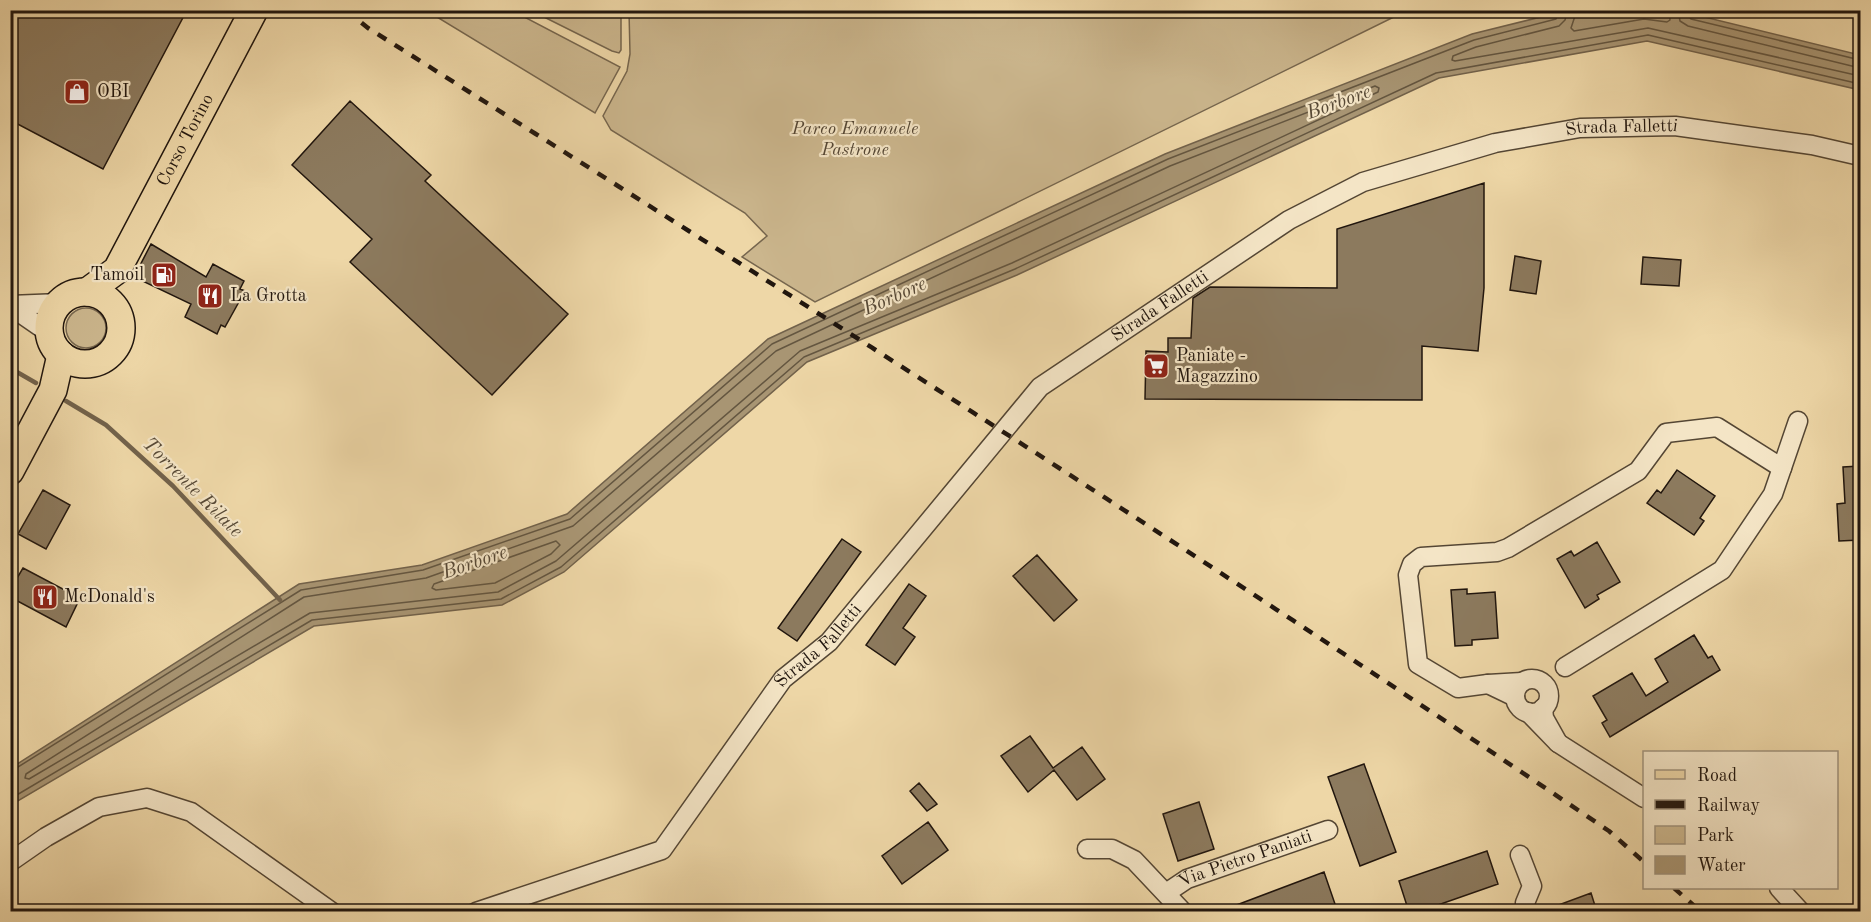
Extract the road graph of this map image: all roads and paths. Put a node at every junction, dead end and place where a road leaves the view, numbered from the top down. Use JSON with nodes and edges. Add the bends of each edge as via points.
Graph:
{"nodes":[{"id":1,"x":254,"y":10,"type":"edge"},
{"id":2,"x":1860,"y":156,"type":"edge"},
{"id":3,"x":117,"y":270,"type":"junction"},
{"id":4,"x":87,"y":292,"type":"junction"},
{"id":5,"x":60,"y":303,"type":"junction"},
{"id":6,"x":10,"y":306,"type":"edge"},
{"id":7,"x":113,"y":306,"type":"junction"},
{"id":8,"x":49,"y":328,"type":"junction"},
{"id":9,"x":73,"y":359,"type":"junction"},
{"id":10,"x":1798,"y":421,"type":"dead end"},
{"id":11,"x":1782,"y":468,"type":"junction"},
{"id":12,"x":10,"y":471,"type":"edge"},
{"id":13,"x":1532,"y":696,"type":"junction"},
{"id":14,"x":1643,"y":797,"type":"edge"},
{"id":15,"x":1328,"y":830,"type":"dead end"},
{"id":16,"x":1088,"y":849,"type":"dead end"},
{"id":17,"x":1520,"y":855,"type":"dead end"},
{"id":18,"x":10,"y":862,"type":"edge"},
{"id":19,"x":1780,"y":889,"type":"edge"},
{"id":20,"x":1166,"y":893,"type":"junction"},
{"id":21,"x":332,"y":912,"type":"edge"},
{"id":22,"x":476,"y":912,"type":"edge"},
{"id":23,"x":1183,"y":912,"type":"edge"},
{"id":24,"x":1526,"y":912,"type":"edge"},
{"id":25,"x":1801,"y":912,"type":"edge"}],
"edges":[{"from":1,"to":3,"type":"main road","name":"Corso Torino"},
{"from":2,"to":22,"type":"street","name":"Strada Falletti","via":[[1812,145],[1675,126],[1580,128],[1495,143],[1363,182],[1289,220],[1041,387],[829,642],[783,679],[662,850]]},
{"from":3,"to":4,"type":"main road","name":"Corso Torino"},
{"from":3,"to":7,"type":"main road","name":"Corso Torino"},
{"from":4,"to":5,"type":"main road","name":"Corso Torino"},
{"from":4,"to":7,"type":"main road","via":[[102,296]]},
{"from":5,"to":6,"type":"street"},
{"from":5,"to":8,"type":"main road"},
{"from":6,"to":8,"type":"street","via":[[39,326]]},
{"from":7,"to":9,"type":"main road","name":"Corso Torino","via":[[120,320],[118,342],[103,358]]},
{"from":8,"to":9,"type":"main road","via":[[54,347]]},
{"from":9,"to":12,"type":"main road"},
{"from":10,"to":11,"type":"street"},
{"from":11,"to":13,"type":"street","via":[[1773,494],[1722,570],[1565,667]]},
{"from":11,"to":13,"type":"street","via":[[1717,427],[1666,433],[1638,471],[1508,548],[1421,557],[1412,564],[1408,575],[1418,664],[1458,688],[1488,684]]},
{"from":13,"to":14,"type":"street","via":[[1558,744]]},
{"from":15,"to":20,"type":"street","name":"Via Pietro Paniati","via":[[1187,879]]},
{"from":16,"to":20,"type":"street","name":"Via Pietro Paniati","via":[[1112,849],[1134,860]]},
{"from":17,"to":24,"type":"street","via":[[1532,886]]},
{"from":18,"to":21,"type":"street","via":[[99,807],[147,798],[191,812]]},
{"from":19,"to":25,"type":"street"},
{"from":20,"to":23,"type":"street","name":"Via Pietro Paniati"}]}
